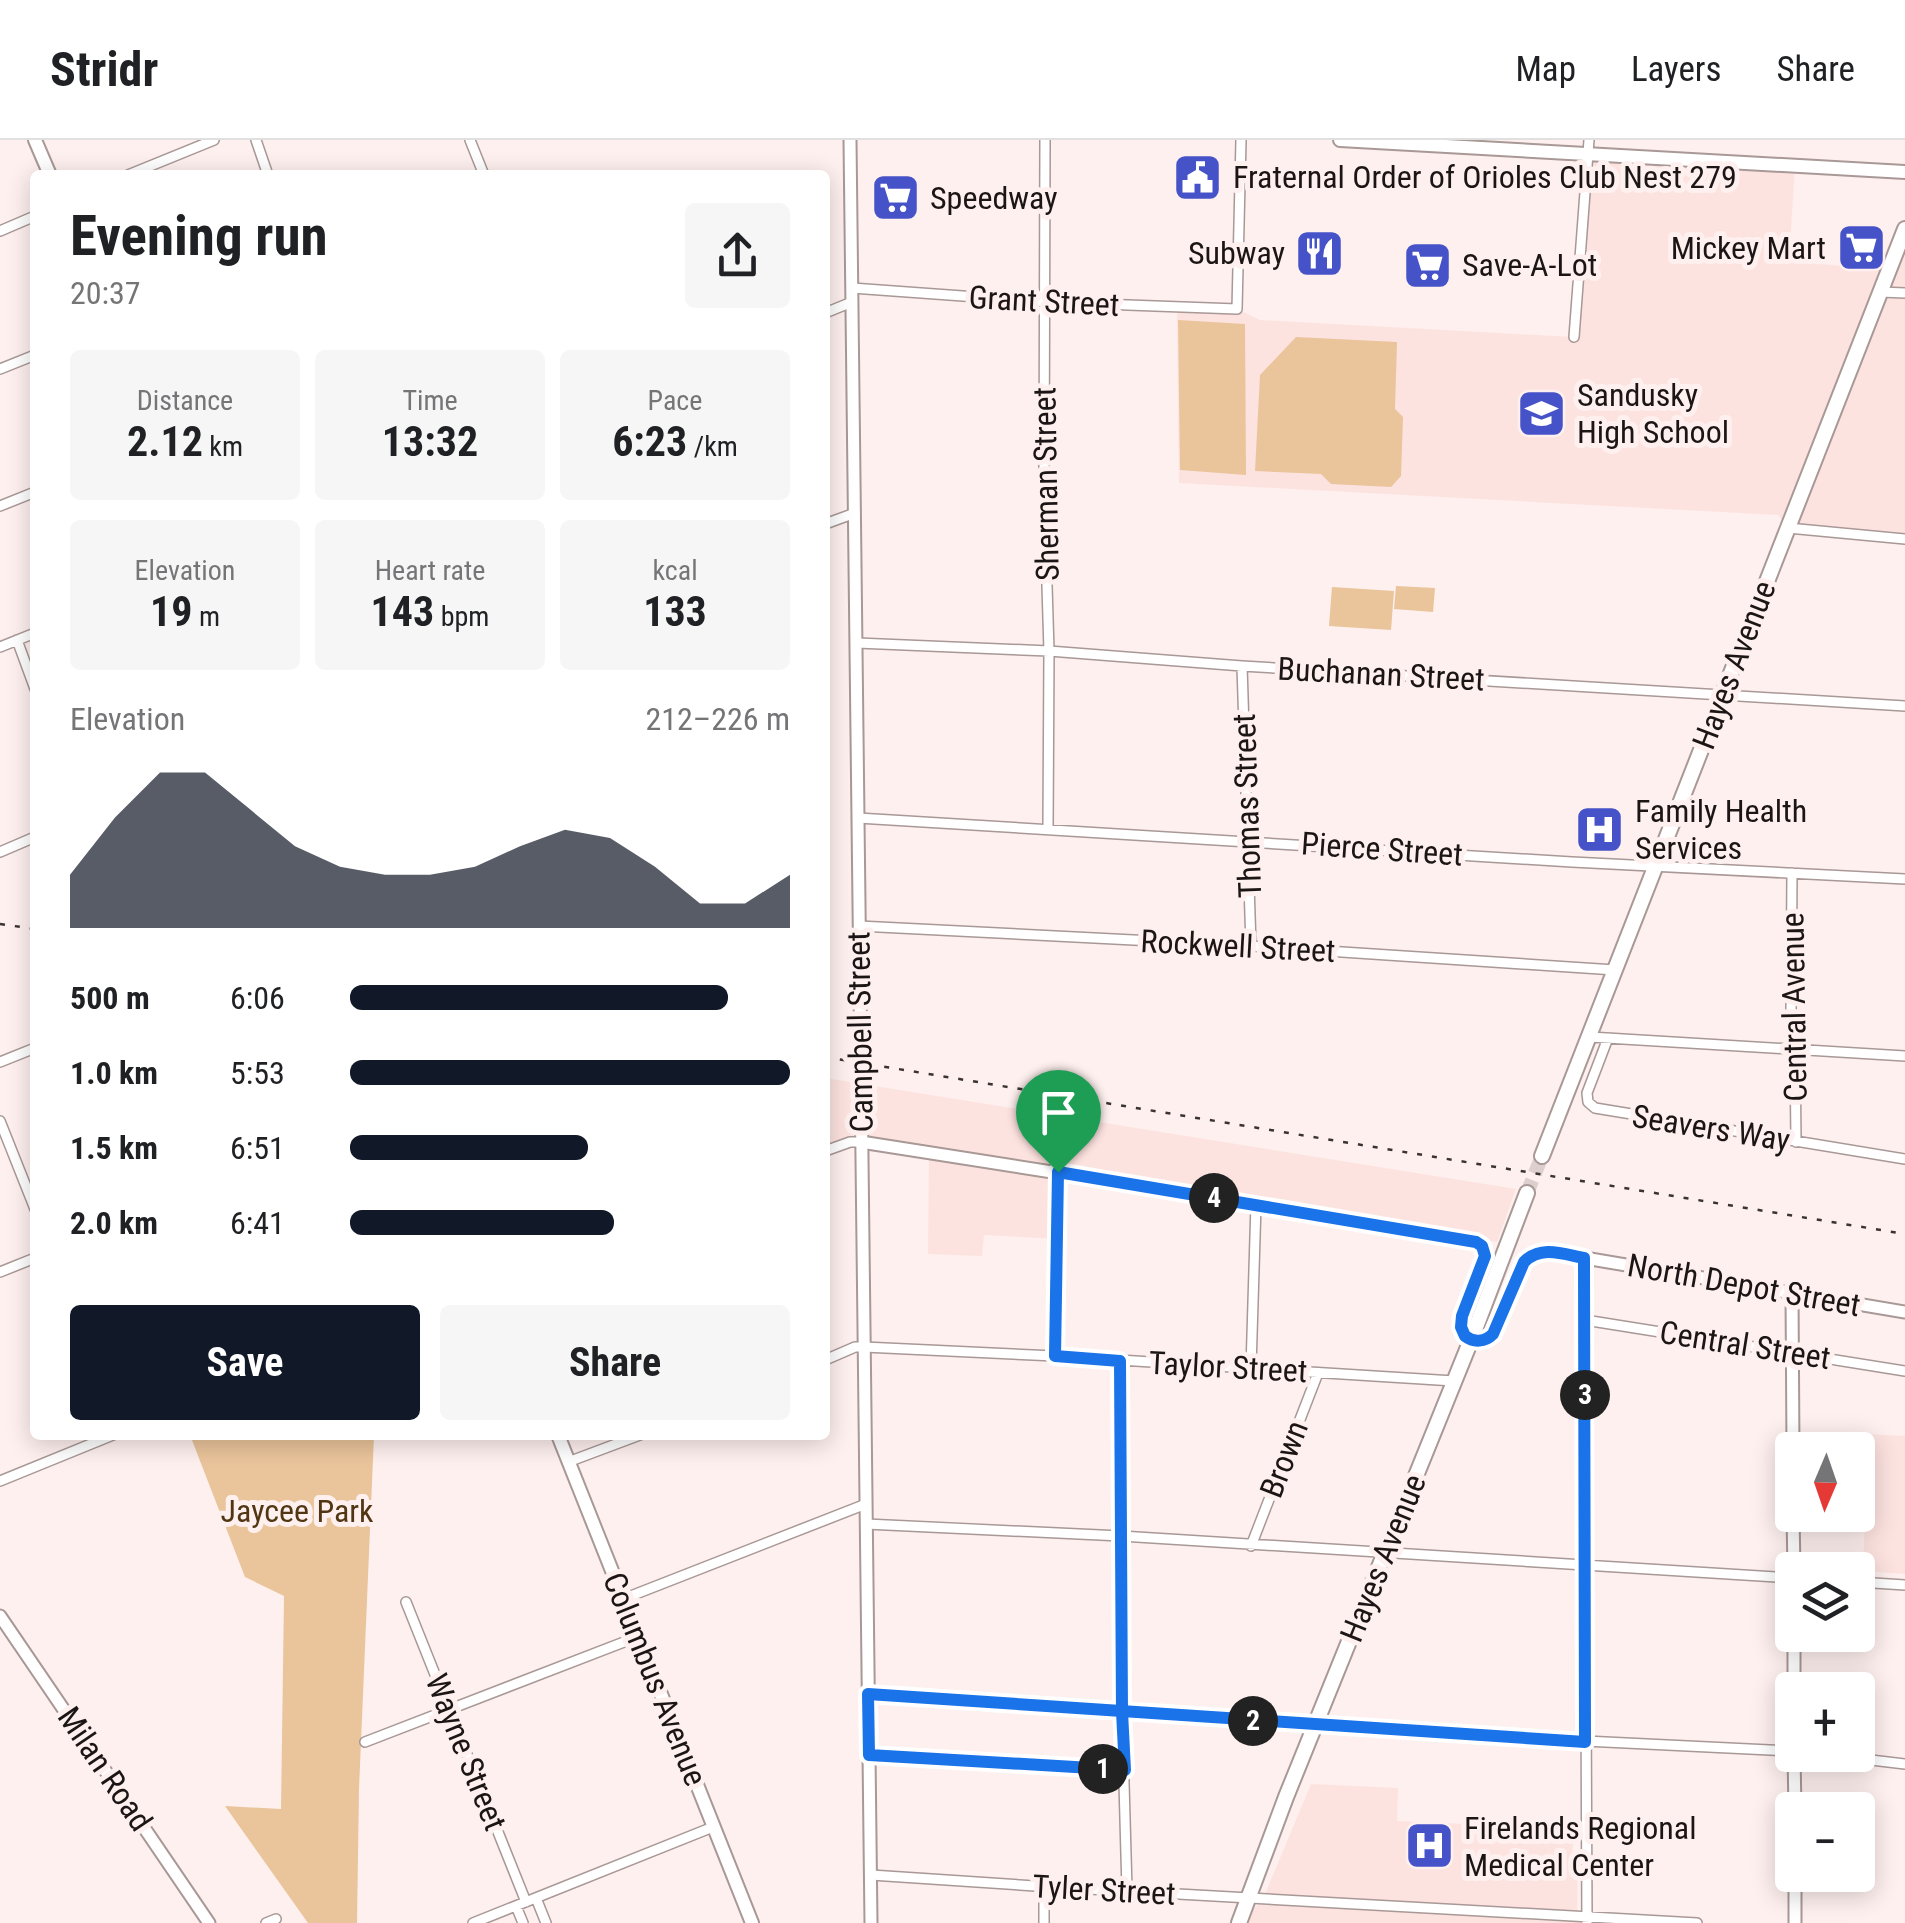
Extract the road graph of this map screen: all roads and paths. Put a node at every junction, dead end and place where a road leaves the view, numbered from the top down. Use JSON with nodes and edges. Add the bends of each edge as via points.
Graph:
{"nodes":[{"id":1,"x":35,"y":140,"type":"edge"},
{"id":2,"x":214,"y":140,"type":"edge"},
{"id":3,"x":256,"y":140,"type":"edge"},
{"id":4,"x":470,"y":140,"type":"edge"},
{"id":5,"x":850,"y":140,"type":"edge"},
{"id":6,"x":1045,"y":140,"type":"edge"},
{"id":7,"x":1241,"y":140,"type":"edge"},
{"id":8,"x":1340,"y":140,"type":"edge"},
{"id":9,"x":1588,"y":146,"type":"edge"},
{"id":10,"x":48,"y":170,"type":"edge"},
{"id":11,"x":140,"y":170,"type":"edge"},
{"id":12,"x":266,"y":170,"type":"edge"},
{"id":13,"x":482,"y":170,"type":"edge"},
{"id":14,"x":1905,"y":172,"type":"edge"},
{"id":15,"x":30,"y":218,"type":"edge"},
{"id":16,"x":0,"y":230,"type":"edge"},
{"id":17,"x":1905,"y":230,"type":"edge"},
{"id":18,"x":852,"y":288,"type":"junction"},
{"id":19,"x":1881,"y":292,"type":"junction"},
{"id":20,"x":1905,"y":293,"type":"edge"},
{"id":21,"x":852,"y":302,"type":"junction"},
{"id":22,"x":1046,"y":302,"type":"junction"},
{"id":23,"x":830,"y":311,"type":"edge"},
{"id":24,"x":1574,"y":338,"type":"dead end"},
{"id":25,"x":30,"y":357,"type":"edge"},
{"id":26,"x":0,"y":369,"type":"edge"},
{"id":27,"x":30,"y":494,"type":"edge"},
{"id":28,"x":0,"y":506,"type":"edge"},
{"id":29,"x":855,"y":513,"type":"junction"},
{"id":30,"x":830,"y":522,"type":"edge"},
{"id":31,"x":1788,"y":528,"type":"junction"},
{"id":32,"x":1905,"y":539,"type":"edge"},
{"id":33,"x":30,"y":635,"type":"edge"},
{"id":34,"x":17,"y":640,"type":"junction"},
{"id":35,"x":857,"y":643,"type":"junction"},
{"id":36,"x":0,"y":646,"type":"edge"},
{"id":37,"x":1049,"y":651,"type":"junction"},
{"id":38,"x":1242,"y":666,"type":"junction"},
{"id":39,"x":30,"y":676,"type":"edge"},
{"id":40,"x":1722,"y":695,"type":"junction"},
{"id":41,"x":1905,"y":706,"type":"edge"},
{"id":42,"x":858,"y":818,"type":"junction"},
{"id":43,"x":1048,"y":828,"type":"junction"},
{"id":44,"x":30,"y":839,"type":"edge"},
{"id":45,"x":1249,"y":840,"type":"junction"},
{"id":46,"x":0,"y":852,"type":"edge"},
{"id":47,"x":1657,"y":865,"type":"junction"},
{"id":48,"x":1792,"y":873,"type":"junction"},
{"id":49,"x":1905,"y":879,"type":"edge"},
{"id":50,"x":859,"y":926,"type":"junction"},
{"id":51,"x":1251,"y":946,"type":"junction"},
{"id":52,"x":1616,"y":970,"type":"junction"},
{"id":53,"x":1590,"y":1037,"type":"junction"},
{"id":54,"x":1608,"y":1038,"type":"junction"},
{"id":55,"x":1795,"y":1049,"type":"junction"},
{"id":56,"x":30,"y":1050,"type":"edge"},
{"id":57,"x":1905,"y":1056,"type":"edge"},
{"id":58,"x":0,"y":1062,"type":"edge"},
{"id":59,"x":0,"y":1121,"type":"edge"},
{"id":60,"x":862,"y":1142,"type":"junction"},
{"id":61,"x":1796,"y":1142,"type":"junction"},
{"id":62,"x":830,"y":1149,"type":"edge"},
{"id":63,"x":1542,"y":1156,"type":"tunnel mouth"},
{"id":64,"x":1905,"y":1159,"type":"edge"},
{"id":65,"x":1058,"y":1172,"type":"junction"},
{"id":66,"x":1527,"y":1194,"type":"tunnel mouth"},
{"id":67,"x":30,"y":1196,"type":"edge"},
{"id":68,"x":1256,"y":1204,"type":"junction"},
{"id":69,"x":1584,"y":1258,"type":"junction"},
{"id":70,"x":30,"y":1260,"type":"edge"},
{"id":71,"x":0,"y":1272,"type":"edge"},
{"id":72,"x":1792,"y":1293,"type":"junction"},
{"id":73,"x":1905,"y":1312,"type":"edge"},
{"id":74,"x":1585,"y":1320,"type":"junction"},
{"id":75,"x":1471,"y":1340,"type":"junction"},
{"id":76,"x":864,"y":1347,"type":"junction"},
{"id":77,"x":1792,"y":1352,"type":"junction"},
{"id":78,"x":1055,"y":1356,"type":"junction"},
{"id":79,"x":830,"y":1358,"type":"edge"},
{"id":80,"x":1120,"y":1361,"type":"junction"},
{"id":81,"x":1251,"y":1368,"type":"junction"},
{"id":82,"x":1905,"y":1371,"type":"edge"},
{"id":83,"x":1318,"y":1372,"type":"junction"},
{"id":84,"x":1454,"y":1381,"type":"junction"},
{"id":85,"x":1793,"y":1432,"type":"edge"},
{"id":86,"x":100,"y":1440,"type":"edge"},
{"id":87,"x":560,"y":1440,"type":"edge"},
{"id":88,"x":627,"y":1440,"type":"edge"},
{"id":89,"x":568,"y":1462,"type":"junction"},
{"id":90,"x":0,"y":1480,"type":"edge"},
{"id":91,"x":866,"y":1504,"type":"junction"},
{"id":92,"x":866,"y":1524,"type":"junction"},
{"id":93,"x":1121,"y":1536,"type":"junction"},
{"id":94,"x":1251,"y":1546,"type":"junction"},
{"id":95,"x":1385,"y":1554,"type":"junction"},
{"id":96,"x":1586,"y":1566,"type":"junction"},
{"id":97,"x":1775,"y":1577,"type":"edge"},
{"id":98,"x":1875,"y":1583,"type":"edge"},
{"id":99,"x":1905,"y":1585,"type":"edge"},
{"id":100,"x":623,"y":1599,"type":"junction"},
{"id":101,"x":406,"y":1602,"type":"dead end"},
{"id":102,"x":0,"y":1616,"type":"edge"},
{"id":103,"x":638,"y":1637,"type":"junction"},
{"id":104,"x":868,"y":1694,"type":"junction"},
{"id":105,"x":450,"y":1710,"type":"junction"},
{"id":106,"x":1122,"y":1712,"type":"junction"},
{"id":107,"x":1316,"y":1725,"type":"junction"},
{"id":108,"x":365,"y":1742,"type":"dead end"},
{"id":109,"x":1585,"y":1742,"type":"junction"},
{"id":110,"x":1775,"y":1752,"type":"edge"},
{"id":111,"x":869,"y":1755,"type":"junction"},
{"id":112,"x":1875,"y":1760,"type":"edge"},
{"id":113,"x":1905,"y":1764,"type":"edge"},
{"id":114,"x":1125,"y":1770,"type":"junction"},
{"id":115,"x":713,"y":1827,"type":"junction"},
{"id":116,"x":870,"y":1875,"type":"junction"},
{"id":117,"x":1044,"y":1886,"type":"junction"},
{"id":118,"x":1127,"y":1890,"type":"junction"},
{"id":119,"x":1795,"y":1892,"type":"edge"},
{"id":120,"x":1249,"y":1898,"type":"junction"},
{"id":121,"x":526,"y":1902,"type":"junction"},
{"id":122,"x":1587,"y":1920,"type":"edge"},
{"id":123,"x":209,"y":1923,"type":"edge"},
{"id":124,"x":473,"y":1923,"type":"edge"},
{"id":125,"x":523,"y":1923,"type":"edge"},
{"id":126,"x":546,"y":1923,"type":"edge"},
{"id":127,"x":752,"y":1923,"type":"edge"},
{"id":128,"x":871,"y":1923,"type":"edge"},
{"id":129,"x":1044,"y":1923,"type":"edge"},
{"id":130,"x":1239,"y":1923,"type":"edge"},
{"id":131,"x":1697,"y":1923,"type":"edge"},
{"id":132,"x":1795,"y":1923,"type":"edge"}],
"edges":[{"from":1,"to":10,"type":"main road"},
{"from":2,"to":11,"type":"street"},
{"from":3,"to":12,"type":"street"},
{"from":4,"to":13,"type":"street"},
{"from":5,"to":18,"type":"street","name":"Campbell Street"},
{"from":6,"to":22,"type":"street","name":"Sherman Street"},
{"from":7,"to":22,"type":"street","name":"Grant Street","via":[[1237,309]]},
{"from":8,"to":9,"type":"main road"},
{"from":9,"to":14,"type":"main road"},
{"from":9,"to":24,"type":"street"},
{"from":15,"to":16,"type":"street"},
{"from":17,"to":19,"type":"main road","name":"Hayes Avenue"},
{"from":18,"to":21,"type":"street","name":"Campbell Street"},
{"from":18,"to":22,"type":"street","name":"Grant Street"},
{"from":19,"to":20,"type":"street"},
{"from":19,"to":31,"type":"main road","name":"Hayes Avenue"},
{"from":21,"to":23,"type":"street"},
{"from":21,"to":29,"type":"street","name":"Campbell Street"},
{"from":22,"to":37,"type":"street","name":"Sherman Street"},
{"from":25,"to":26,"type":"street"},
{"from":27,"to":28,"type":"street"},
{"from":29,"to":30,"type":"street"},
{"from":29,"to":35,"type":"street","name":"Campbell Street"},
{"from":31,"to":32,"type":"street"},
{"from":31,"to":40,"type":"main road","name":"Hayes Avenue"},
{"from":33,"to":34,"type":"street"},
{"from":34,"to":36,"type":"street"},
{"from":34,"to":39,"type":"street"},
{"from":35,"to":37,"type":"street","name":"Buchanan Street"},
{"from":35,"to":42,"type":"street","name":"Campbell Street"},
{"from":37,"to":38,"type":"street","name":"Buchanan Street"},
{"from":37,"to":43,"type":"street","name":"Sherman Street"},
{"from":38,"to":40,"type":"street","name":"Buchanan Street"},
{"from":38,"to":45,"type":"street","name":"Thomas Street"},
{"from":40,"to":41,"type":"street","name":"Buchanan Street"},
{"from":40,"to":47,"type":"main road","name":"Hayes Avenue"},
{"from":42,"to":43,"type":"street","name":"Pierce Street"},
{"from":42,"to":50,"type":"street","name":"Campbell Street"},
{"from":43,"to":45,"type":"street","name":"Pierce Street"},
{"from":44,"to":46,"type":"street"},
{"from":45,"to":47,"type":"street","name":"Pierce Street"},
{"from":45,"to":51,"type":"street","name":"Thomas Street"},
{"from":47,"to":48,"type":"street","name":"Pierce Street"},
{"from":47,"to":52,"type":"main road","name":"Hayes Avenue"},
{"from":48,"to":49,"type":"street","name":"Pierce Street"},
{"from":48,"to":55,"type":"street","name":"Central Avenue"},
{"from":50,"to":51,"type":"street","name":"Rockwell Street"},
{"from":50,"to":60,"type":"street","name":"Campbell Street"},
{"from":51,"to":52,"type":"street","name":"Rockwell Street"},
{"from":52,"to":53,"type":"main road","name":"Hayes Avenue"},
{"from":53,"to":54,"type":"street"},
{"from":53,"to":63,"type":"main road","name":"Hayes Avenue"},
{"from":54,"to":55,"type":"street"},
{"from":54,"to":61,"type":"street","name":"Seavers Way","via":[[1587,1093],[1594,1108]]},
{"from":55,"to":57,"type":"street"},
{"from":55,"to":61,"type":"street","name":"Central Avenue"},
{"from":56,"to":58,"type":"street"},
{"from":59,"to":67,"type":"street"},
{"from":60,"to":62,"type":"street"},
{"from":60,"to":65,"type":"street"},
{"from":60,"to":76,"type":"street","name":"Campbell Street"},
{"from":61,"to":64,"type":"street","name":"Seavers Way"},
{"from":65,"to":68,"type":"street"},
{"from":65,"to":78,"type":"street"},
{"from":66,"to":75,"type":"main road","name":"Hayes Avenue"},
{"from":68,"to":75,"type":"street","via":[[1480,1244],[1484,1259],[1461,1323]]},
{"from":68,"to":81,"type":"street"},
{"from":69,"to":72,"type":"street","name":"North Depot Street"},
{"from":69,"to":74,"type":"street"},
{"from":69,"to":75,"type":"street","name":"North Depot Street","via":[[1543,1251],[1529,1256],[1493,1334]]},
{"from":70,"to":71,"type":"street"},
{"from":72,"to":73,"type":"street","name":"North Depot Street"},
{"from":72,"to":77,"type":"street"},
{"from":74,"to":77,"type":"street","name":"Central Street"},
{"from":74,"to":96,"type":"street"},
{"from":75,"to":84,"type":"main road","name":"Hayes Avenue"},
{"from":76,"to":78,"type":"street","name":"Taylor Street"},
{"from":76,"to":79,"type":"street","name":"Taylor Street"},
{"from":76,"to":91,"type":"street","name":"Campbell Street"},
{"from":77,"to":82,"type":"street","name":"Central Street"},
{"from":77,"to":85,"type":"street"},
{"from":78,"to":80,"type":"street","name":"Taylor Street"},
{"from":80,"to":81,"type":"street","name":"Taylor Street"},
{"from":80,"to":93,"type":"street"},
{"from":81,"to":83,"type":"street","name":"Taylor Street"},
{"from":83,"to":84,"type":"street","name":"Taylor Street"},
{"from":83,"to":94,"type":"street","name":"Brown"},
{"from":84,"to":95,"type":"main road","name":"Hayes Avenue"},
{"from":86,"to":90,"type":"street"},
{"from":87,"to":89,"type":"main road","name":"Columbus Avenue"},
{"from":88,"to":89,"type":"street"},
{"from":89,"to":100,"type":"main road","name":"Columbus Avenue"},
{"from":91,"to":92,"type":"street","name":"Campbell Street"},
{"from":91,"to":100,"type":"street"},
{"from":92,"to":93,"type":"street"},
{"from":92,"to":104,"type":"street","name":"Campbell Street"},
{"from":93,"to":94,"type":"street"},
{"from":93,"to":106,"type":"street"},
{"from":94,"to":95,"type":"street"},
{"from":95,"to":96,"type":"street"},
{"from":95,"to":107,"type":"main road","name":"Hayes Avenue"},
{"from":96,"to":97,"type":"street"},
{"from":96,"to":109,"type":"street"},
{"from":98,"to":99,"type":"street"},
{"from":100,"to":103,"type":"main road","name":"Columbus Avenue"},
{"from":101,"to":105,"type":"street","name":"Wayne Street"},
{"from":102,"to":123,"type":"street","name":"Milan Road"},
{"from":103,"to":105,"type":"street"},
{"from":103,"to":115,"type":"main road","name":"Columbus Avenue"},
{"from":104,"to":106,"type":"street"},
{"from":104,"to":111,"type":"street","name":"Campbell Street"},
{"from":105,"to":108,"type":"street"},
{"from":105,"to":121,"type":"street","name":"Wayne Street"},
{"from":106,"to":107,"type":"street"},
{"from":106,"to":114,"type":"street"},
{"from":107,"to":109,"type":"street"},
{"from":107,"to":120,"type":"main road","name":"Hayes Avenue"},
{"from":109,"to":110,"type":"street"},
{"from":109,"to":122,"type":"street"},
{"from":111,"to":114,"type":"street"},
{"from":111,"to":116,"type":"street","name":"Campbell Street"},
{"from":112,"to":113,"type":"street"},
{"from":114,"to":118,"type":"street"},
{"from":115,"to":121,"type":"street"},
{"from":115,"to":127,"type":"main road","name":"Columbus Avenue"},
{"from":116,"to":117,"type":"street","name":"Tyler Street"},
{"from":116,"to":128,"type":"street","name":"Campbell Street"},
{"from":117,"to":118,"type":"street","name":"Tyler Street"},
{"from":117,"to":129,"type":"street"},
{"from":118,"to":120,"type":"street","name":"Tyler Street"},
{"from":119,"to":132,"type":"street"},
{"from":120,"to":122,"type":"street","name":"Tyler Street"},
{"from":120,"to":130,"type":"main road","name":"Hayes Avenue"},
{"from":121,"to":124,"type":"street"},
{"from":121,"to":125,"type":"street","name":"Wayne Street"},
{"from":121,"to":126,"type":"street","name":"Wayne Street"},
{"from":122,"to":131,"type":"street","name":"Tyler Street"}]}
